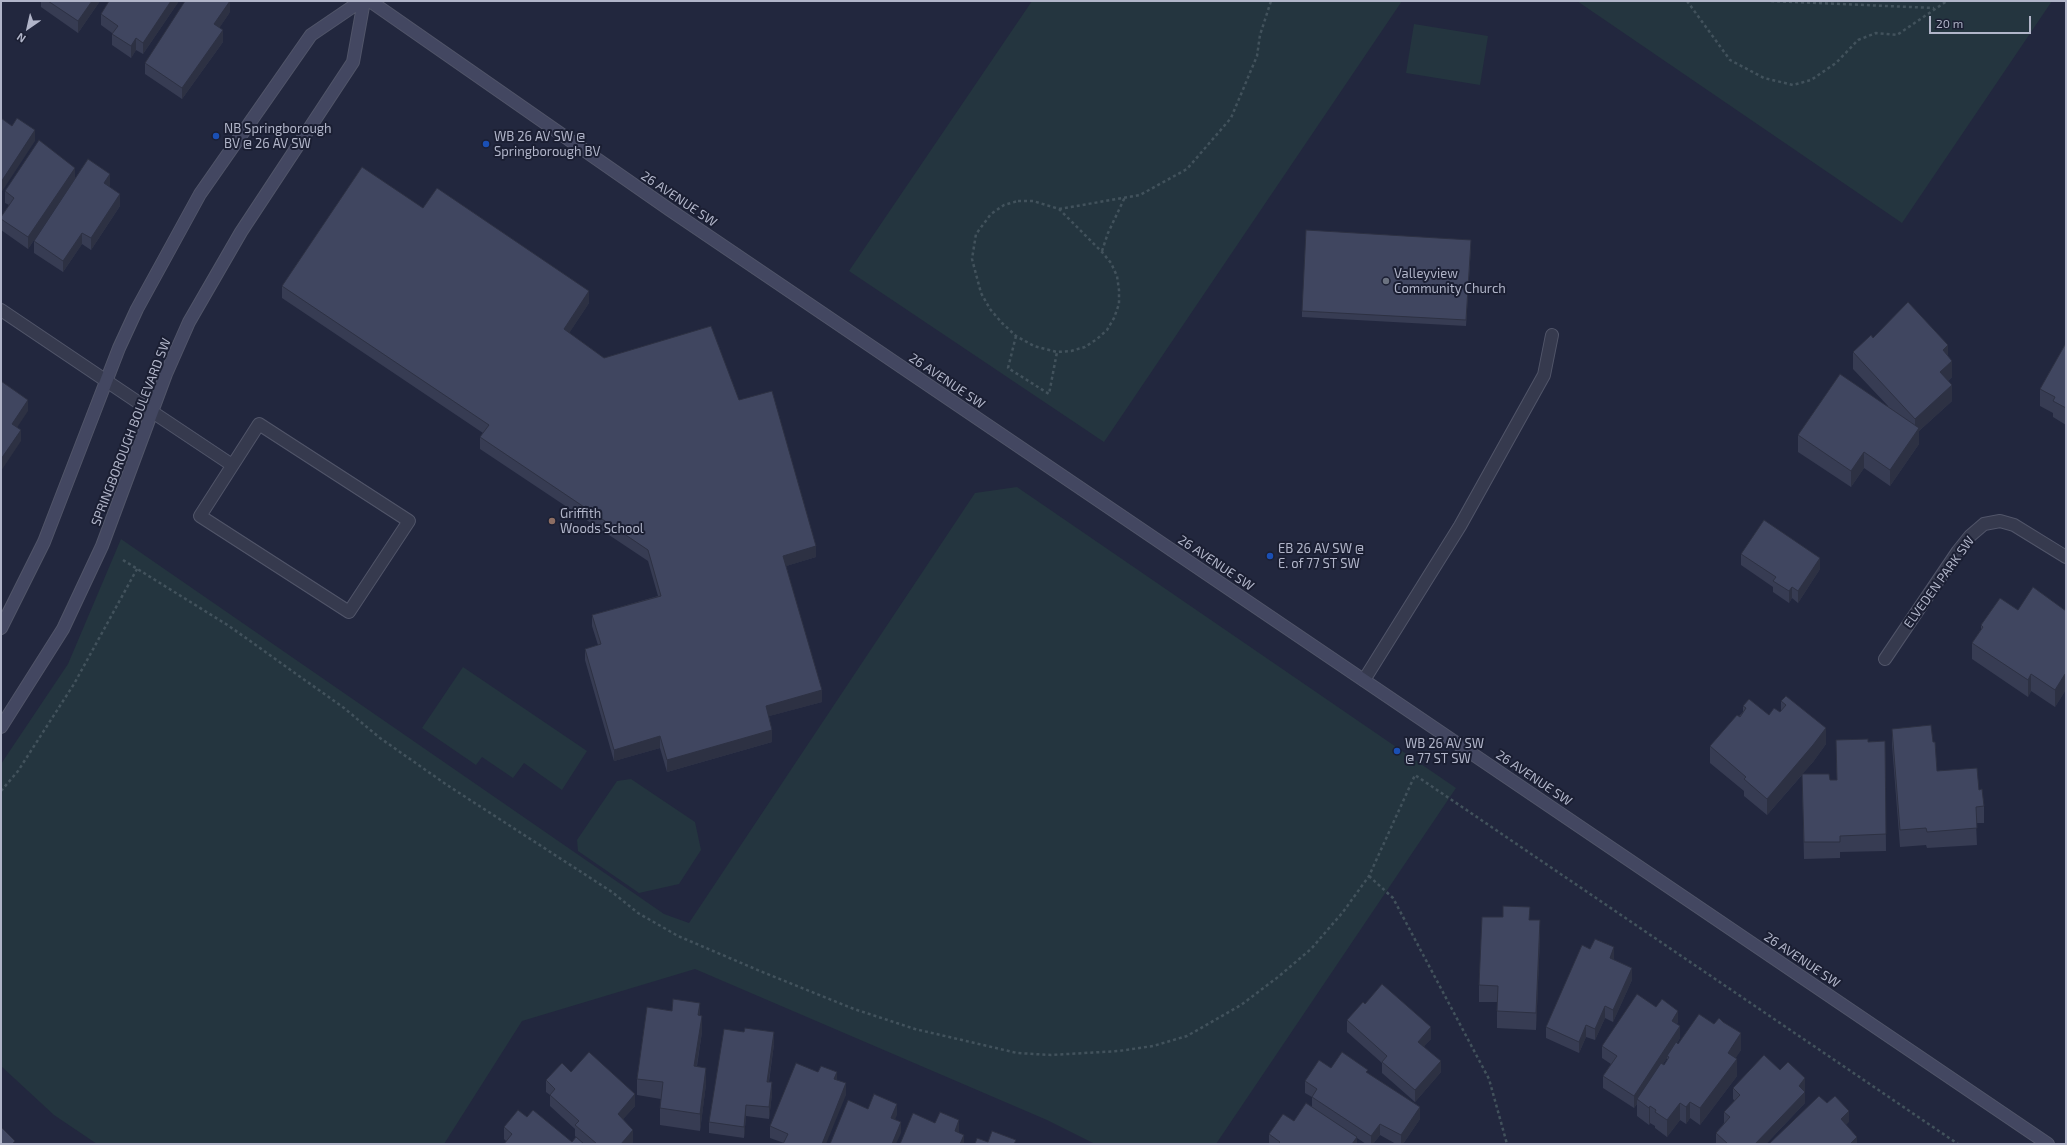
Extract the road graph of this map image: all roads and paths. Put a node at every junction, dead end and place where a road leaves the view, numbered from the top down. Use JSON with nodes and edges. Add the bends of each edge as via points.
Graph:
{"nodes":[{"id":1,"x":360,"y":1,"type":"edge"},
{"id":2,"x":364,"y":1,"type":"edge"},
{"id":3,"x":370,"y":1,"type":"edge"},
{"id":4,"x":1271,"y":1,"type":"edge"},
{"id":5,"x":1687,"y":1,"type":"edge"},
{"id":6,"x":1771,"y":1,"type":"edge"},
{"id":7,"x":1947,"y":1,"type":"edge"},
{"id":8,"x":1935,"y":8,"type":"junction"},
{"id":9,"x":1125,"y":197,"type":"junction"},
{"id":10,"x":1059,"y":209,"type":"junction"},
{"id":11,"x":1102,"y":252,"type":"junction"},
{"id":12,"x":1,"y":310,"type":"edge"},
{"id":13,"x":1552,"y":335,"type":"dead end"},
{"id":14,"x":1016,"y":336,"type":"junction"},
{"id":15,"x":1057,"y":352,"type":"junction"},
{"id":16,"x":106,"y":380,"type":"junction"},
{"id":17,"x":152,"y":411,"type":"junction"},
{"id":18,"x":232,"y":465,"type":"junction"},
{"id":19,"x":102,"y":546,"type":"junction"},
{"id":20,"x":2066,"y":557,"type":"edge"},
{"id":21,"x":137,"y":569,"type":"junction"},
{"id":22,"x":1,"y":628,"type":"edge"},
{"id":23,"x":1884,"y":659,"type":"dead end"},
{"id":24,"x":1364,"y":680,"type":"junction"},
{"id":25,"x":1,"y":727,"type":"edge"},
{"id":26,"x":1,"y":792,"type":"edge"},
{"id":27,"x":1369,"y":876,"type":"junction"},
{"id":28,"x":1506,"y":1144,"type":"edge"},
{"id":29,"x":1958,"y":1144,"type":"edge"},
{"id":30,"x":2048,"y":1144,"type":"edge"}],
"edges":[{"from":1,"to":16,"type":"street","via":[[311,35],[200,194],[137,309]]},
{"from":2,"to":17,"type":"street","name":"SPRINGBOROUGH BOULEVARD SW","via":[[352,62],[214,276],[174,354]]},
{"from":3,"to":24,"type":"street","name":"26 AVENUE SW","via":[[670,210]]},
{"from":4,"to":9,"type":"path","via":[[1260,35],[1257,56],[1231,118],[1187,168],[1140,195]]},
{"from":5,"to":8,"type":"path","via":[[1730,60],[1764,78],[1793,84],[1811,80],[1836,63],[1858,40],[1876,33],[1897,35]]},
{"from":6,"to":8,"type":"path"},
{"from":7,"to":8,"type":"path"},
{"from":9,"to":10,"type":"path"},
{"from":9,"to":11,"type":"path"},
{"from":10,"to":11,"type":"path"},
{"from":10,"to":14,"type":"path","via":[[1033,201],[1018,201],[1004,205],[991,214],[976,234],[972,259],[981,293],[990,309]]},
{"from":11,"to":15,"type":"path","via":[[1117,276],[1119,304],[1114,318],[1097,340],[1085,347]]},
{"from":12,"to":16,"type":"street"},
{"from":13,"to":24,"type":"street","via":[[1544,375],[1460,526]]},
{"from":14,"to":15,"type":"path","via":[[1034,346]]},
{"from":14,"to":15,"type":"path","via":[[1008,368],[1049,394]]},
{"from":16,"to":17,"type":"street"},
{"from":16,"to":22,"type":"street","via":[[44,542]]},
{"from":17,"to":18,"type":"street"},
{"from":17,"to":19,"type":"street","name":"SPRINGBOROUGH BOULEVARD SW"},
{"from":18,"to":18,"type":"street","via":[[200,516],[349,612],[409,521],[259,424]]},
{"from":19,"to":21,"type":"path"},
{"from":19,"to":25,"type":"street","name":"SPRINGBOROUGH BOULEVARD SW","via":[[63,629]]},
{"from":20,"to":23,"type":"street","name":"ELVEDEN PARK SW","via":[[2014,525],[2000,521],[1984,524],[1958,551]]},
{"from":21,"to":26,"type":"path","via":[[74,684],[18,771]]},
{"from":21,"to":27,"type":"path","via":[[229,626],[344,708],[380,738],[612,892],[638,913],[678,936],[854,1008],[915,1029],[983,1046],[1017,1053],[1051,1055],[1119,1051],[1153,1046],[1187,1036],[1241,1005],[1310,949],[1343,912]]},
{"from":24,"to":30,"type":"street","name":"26 AVENUE SW"},
{"from":27,"to":28,"type":"path","via":[[1393,898],[1489,1079]]},
{"from":27,"to":29,"type":"path","via":[[1415,775]]}]}
